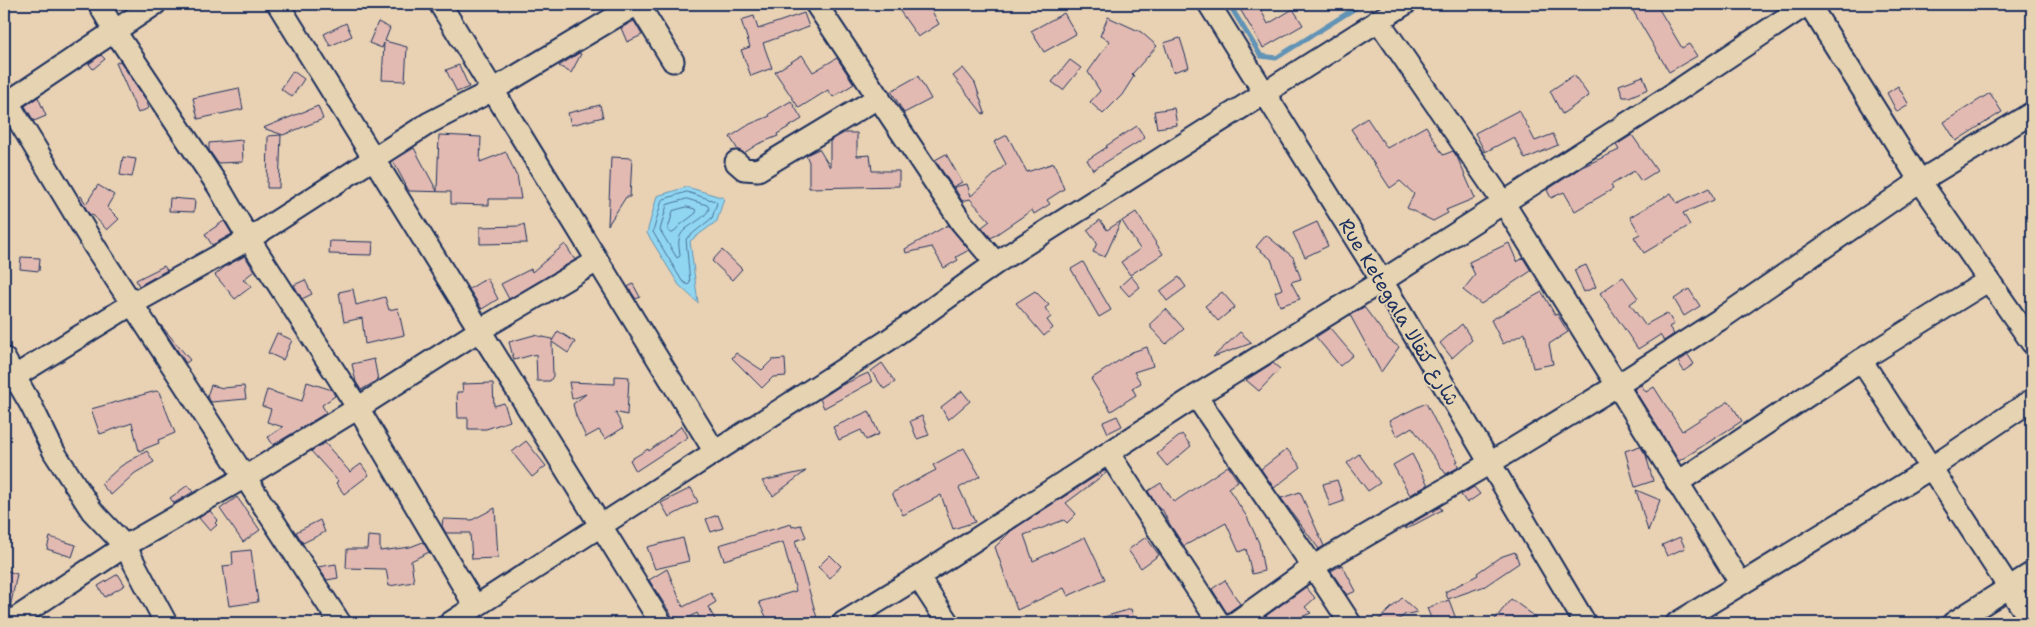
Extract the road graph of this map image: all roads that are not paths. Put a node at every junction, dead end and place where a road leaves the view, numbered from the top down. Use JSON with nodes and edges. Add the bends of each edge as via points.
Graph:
{"nodes":[{"id":1,"x":100,"y":4,"type":"edge"},
{"id":2,"x":155,"y":4,"type":"edge"},
{"id":3,"x":278,"y":4,"type":"edge"},
{"id":4,"x":440,"y":4,"type":"edge"},
{"id":5,"x":816,"y":4,"type":"edge"},
{"id":6,"x":1209,"y":4,"type":"edge"},
{"id":7,"x":1406,"y":4,"type":"edge"},
{"id":8,"x":1808,"y":4,"type":"edge"},
{"id":9,"x":644,"y":7,"type":"edge"},
{"id":10,"x":1378,"y":20,"type":"junction"},
{"id":11,"x":114,"y":30,"type":"junction"},
{"id":12,"x":673,"y":61,"type":"dead end"},
{"id":13,"x":493,"y":90,"type":"junction"},
{"id":14,"x":1265,"y":93,"type":"junction"},
{"id":15,"x":880,"y":97,"type":"junction"},
{"id":16,"x":5,"y":101,"type":"edge"},
{"id":17,"x":2032,"y":113,"type":"edge"},
{"id":18,"x":373,"y":158,"type":"junction"},
{"id":19,"x":736,"y":162,"type":"dead end"},
{"id":20,"x":1920,"y":182,"type":"junction"},
{"id":21,"x":1503,"y":202,"type":"junction"},
{"id":22,"x":249,"y":239,"type":"junction"},
{"id":23,"x":597,"y":261,"type":"junction"},
{"id":24,"x":996,"y":263,"type":"junction"},
{"id":25,"x":1989,"y":280,"type":"junction"},
{"id":26,"x":1382,"y":282,"type":"junction"},
{"id":27,"x":132,"y":304,"type":"junction"},
{"id":28,"x":480,"y":330,"type":"junction"},
{"id":29,"x":2032,"y":343,"type":"edge"},
{"id":30,"x":1861,"y":360,"type":"junction"},
{"id":31,"x":7,"y":372,"type":"edge"},
{"id":32,"x":1618,"y":385,"type":"junction"},
{"id":33,"x":1196,"y":396,"type":"junction"},
{"id":34,"x":2032,"y":400,"type":"edge"},
{"id":35,"x":358,"y":408,"type":"junction"},
{"id":36,"x":714,"y":452,"type":"junction"},
{"id":37,"x":1109,"y":454,"type":"junction"},
{"id":38,"x":1490,"y":463,"type":"junction"},
{"id":39,"x":1931,"y":468,"type":"junction"},
{"id":40,"x":245,"y":477,"type":"junction"},
{"id":41,"x":1678,"y":482,"type":"junction"},
{"id":42,"x":602,"y":525,"type":"junction"},
{"id":43,"x":125,"y":546,"type":"junction"},
{"id":44,"x":1314,"y":566,"type":"junction"},
{"id":45,"x":2032,"y":572,"type":"edge"},
{"id":46,"x":918,"y":577,"type":"junction"},
{"id":47,"x":1741,"y":584,"type":"junction"},
{"id":48,"x":2009,"y":588,"type":"junction"},
{"id":49,"x":475,"y":606,"type":"junction"},
{"id":50,"x":9,"y":623,"type":"edge"},
{"id":51,"x":166,"y":623,"type":"edge"},
{"id":52,"x":340,"y":623,"type":"edge"},
{"id":53,"x":450,"y":623,"type":"edge"},
{"id":54,"x":661,"y":623,"type":"edge"},
{"id":55,"x":843,"y":623,"type":"edge"},
{"id":56,"x":948,"y":623,"type":"edge"},
{"id":57,"x":1219,"y":623,"type":"edge"},
{"id":58,"x":1235,"y":623,"type":"edge"},
{"id":59,"x":1350,"y":623,"type":"edge"},
{"id":60,"x":1585,"y":623,"type":"edge"},
{"id":61,"x":1677,"y":623,"type":"edge"},
{"id":62,"x":1953,"y":623,"type":"edge"},
{"id":63,"x":2032,"y":623,"type":"edge"}],
"edges":[{"from":1,"to":11,"type":"street"},
{"from":2,"to":11,"type":"street"},
{"from":3,"to":18,"type":"street"},
{"from":4,"to":13,"type":"street"},
{"from":5,"to":15,"type":"street"},
{"from":6,"to":14,"type":"street","name":"Rue Ketegala شارع كتقالا"},
{"from":7,"to":10,"type":"street"},
{"from":8,"to":20,"type":"street"},
{"from":8,"to":21,"type":"street"},
{"from":9,"to":12,"type":"street"},
{"from":9,"to":13,"type":"street"},
{"from":10,"to":14,"type":"street"},
{"from":10,"to":21,"type":"street"},
{"from":11,"to":16,"type":"street"},
{"from":11,"to":22,"type":"street","via":[[218,186]]},
{"from":13,"to":18,"type":"street","via":[[429,123]]},
{"from":13,"to":23,"type":"street"},
{"from":14,"to":24,"type":"street"},
{"from":14,"to":26,"type":"street","name":"Rue Ketegala شارع كتقالا"},
{"from":15,"to":19,"type":"street","via":[[758,170],[749,171]]},
{"from":15,"to":24,"type":"street","via":[[962,223]]},
{"from":16,"to":27,"type":"street"},
{"from":17,"to":20,"type":"street"},
{"from":18,"to":22,"type":"street"},
{"from":18,"to":28,"type":"street"},
{"from":20,"to":25,"type":"street"},
{"from":20,"to":32,"type":"street"},
{"from":21,"to":26,"type":"street"},
{"from":21,"to":32,"type":"street"},
{"from":22,"to":27,"type":"street"},
{"from":22,"to":35,"type":"street"},
{"from":23,"to":28,"type":"street"},
{"from":23,"to":36,"type":"street"},
{"from":24,"to":36,"type":"street","via":[[887,341]]},
{"from":25,"to":29,"type":"street"},
{"from":25,"to":30,"type":"street"},
{"from":26,"to":33,"type":"street"},
{"from":26,"to":38,"type":"street","name":"Rue Ketegala شارع كتقالا"},
{"from":27,"to":31,"type":"street"},
{"from":27,"to":40,"type":"street"},
{"from":28,"to":35,"type":"street"},
{"from":28,"to":42,"type":"street"},
{"from":30,"to":39,"type":"street"},
{"from":30,"to":41,"type":"street"},
{"from":31,"to":43,"type":"street","via":[[92,511]]},
{"from":32,"to":38,"type":"street"},
{"from":32,"to":41,"type":"street"},
{"from":33,"to":37,"type":"street"},
{"from":33,"to":44,"type":"street"},
{"from":34,"to":39,"type":"street"},
{"from":35,"to":40,"type":"street"},
{"from":35,"to":49,"type":"street"},
{"from":36,"to":42,"type":"street"},
{"from":37,"to":46,"type":"street"},
{"from":37,"to":57,"type":"street"},
{"from":38,"to":44,"type":"street"},
{"from":38,"to":60,"type":"street","name":"Rue Ketegala شارع كتقالا"},
{"from":39,"to":47,"type":"street"},
{"from":39,"to":48,"type":"street"},
{"from":40,"to":43,"type":"street"},
{"from":40,"to":52,"type":"street"},
{"from":41,"to":47,"type":"street"},
{"from":42,"to":49,"type":"street"},
{"from":42,"to":54,"type":"street"},
{"from":43,"to":50,"type":"street"},
{"from":43,"to":51,"type":"street"},
{"from":44,"to":58,"type":"street"},
{"from":44,"to":59,"type":"street"},
{"from":45,"to":48,"type":"street"},
{"from":46,"to":55,"type":"street"},
{"from":46,"to":56,"type":"street"},
{"from":47,"to":61,"type":"street"},
{"from":48,"to":62,"type":"street"},
{"from":48,"to":63,"type":"street"},
{"from":49,"to":53,"type":"street"}]}
